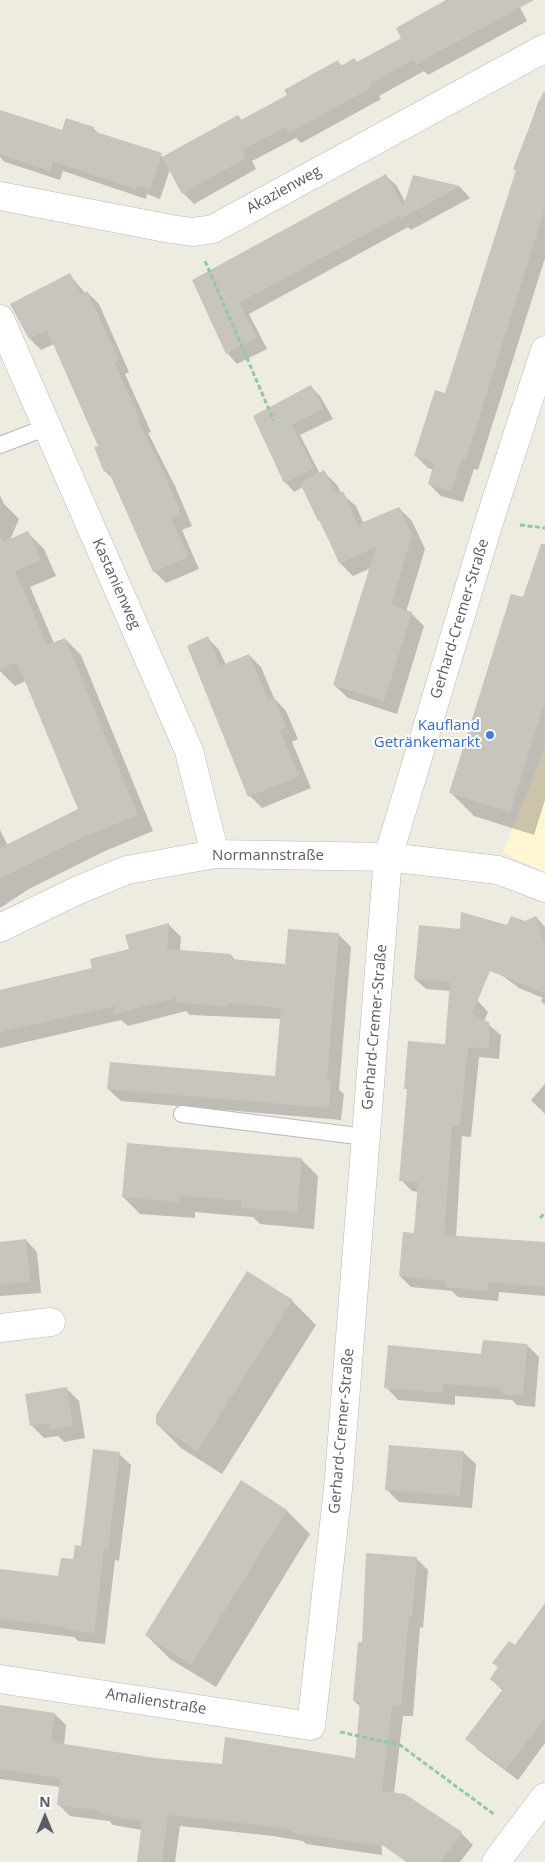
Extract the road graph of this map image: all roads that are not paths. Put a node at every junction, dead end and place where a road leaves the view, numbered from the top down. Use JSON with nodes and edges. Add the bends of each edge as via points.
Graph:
{"nodes":[{"id":1,"x":545,"y":48,"type":"edge"},
{"id":2,"x":0,"y":196,"type":"edge"},
{"id":3,"x":0,"y":319,"type":"edge"},
{"id":4,"x":545,"y":350,"type":"edge"},
{"id":5,"x":47,"y":427,"type":"junction"},
{"id":6,"x":0,"y":445,"type":"edge"},
{"id":7,"x":215,"y":854,"type":"junction"},
{"id":8,"x":388,"y":858,"type":"junction"},
{"id":9,"x":545,"y":888,"type":"edge"},
{"id":10,"x":0,"y":928,"type":"edge"},
{"id":11,"x":182,"y":1114,"type":"dead end"},
{"id":12,"x":366,"y":1137,"type":"junction"},
{"id":13,"x":51,"y":1322,"type":"dead end"},
{"id":14,"x":0,"y":1328,"type":"edge"},
{"id":15,"x":0,"y":1679,"type":"edge"},
{"id":16,"x":312,"y":1726,"type":"joint"},
{"id":17,"x":545,"y":1797,"type":"edge"},
{"id":18,"x":496,"y":1862,"type":"edge"}],
"edges":[{"from":1,"to":2,"type":"street","name":"Akazienweg","via":[[213,229],[193,232]]},
{"from":3,"to":5,"type":"street","name":"Kastanienweg"},
{"from":4,"to":8,"type":"street","name":"Gerhard-Cremer-Straße","via":[[489,522]]},
{"from":5,"to":6,"type":"lane"},
{"from":5,"to":7,"type":"street","name":"Kastanienweg","via":[[189,751]]},
{"from":7,"to":8,"type":"street","name":"Normannstraße"},
{"from":7,"to":10,"type":"street","name":"Normannstraße","via":[[127,870]]},
{"from":8,"to":9,"type":"street","name":"Normannstraße","via":[[498,870]]},
{"from":8,"to":12,"type":"street","name":"Gerhard-Cremer-Straße"},
{"from":11,"to":12,"type":"lane"},
{"from":12,"to":16,"type":"street","name":"Gerhard-Cremer-Straße","via":[[338,1489]]},
{"from":13,"to":14,"type":"street"},
{"from":15,"to":16,"type":"street","name":"Amalienstraße"},
{"from":17,"to":18,"type":"street"}]}
